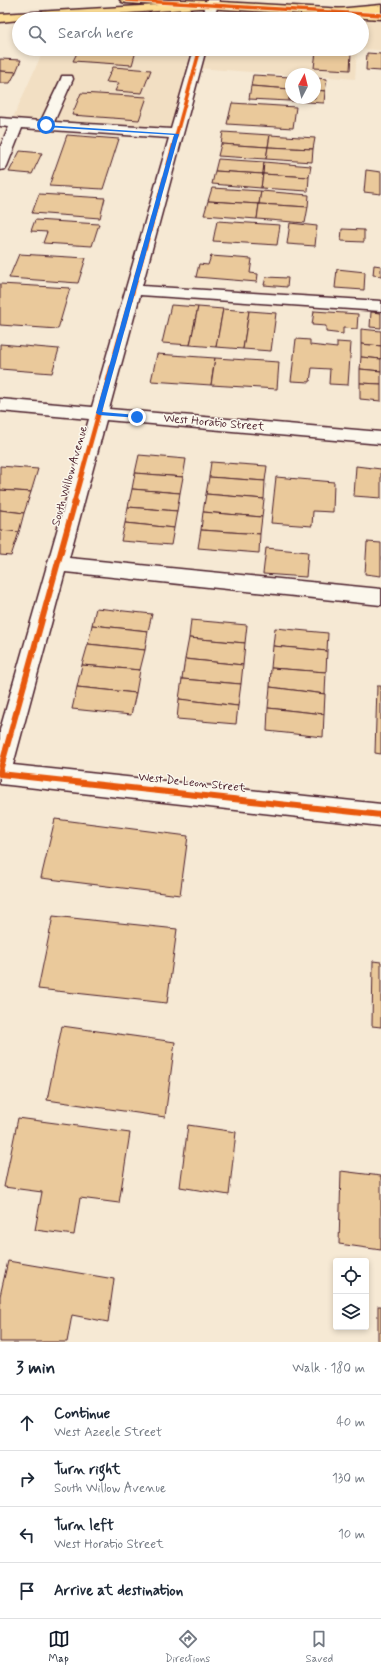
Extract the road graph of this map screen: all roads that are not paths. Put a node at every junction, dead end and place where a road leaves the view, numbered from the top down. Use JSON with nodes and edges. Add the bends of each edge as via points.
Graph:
{"nodes":[{"id":1,"x":126,"y":0,"type":"edge"},
{"id":2,"x":212,"y":2,"type":"edge"},
{"id":3,"x":381,"y":9,"type":"edge"},
{"id":4,"x":80,"y":12,"type":"edge"},
{"id":5,"x":210,"y":12,"type":"edge"},
{"id":6,"x":326,"y":12,"type":"edge"},
{"id":7,"x":348,"y":12,"type":"edge"},
{"id":8,"x":381,"y":15,"type":"edge"},
{"id":9,"x":369,"y":16,"type":"edge"},
{"id":10,"x":12,"y":17,"type":"edge"},
{"id":11,"x":0,"y":18,"type":"edge"},
{"id":12,"x":198,"y":56,"type":"edge"},
{"id":13,"x":67,"y":79,"type":"dead end"},
{"id":14,"x":0,"y":122,"type":"edge"},
{"id":15,"x":17,"y":124,"type":"junction"},
{"id":16,"x":46,"y":125,"type":"junction"},
{"id":17,"x":177,"y":134,"type":"junction"},
{"id":18,"x":0,"y":166,"type":"edge"},
{"id":19,"x":133,"y":290,"type":"junction"},
{"id":20,"x":381,"y":306,"type":"edge"},
{"id":21,"x":0,"y":404,"type":"edge"},
{"id":22,"x":99,"y":413,"type":"junction"},
{"id":23,"x":381,"y":438,"type":"edge"},
{"id":24,"x":57,"y":564,"type":"junction"},
{"id":25,"x":381,"y":597,"type":"edge"},
{"id":26,"x":0,"y":772,"type":"edge"},
{"id":27,"x":381,"y":814,"type":"edge"}],
"edges":[{"from":1,"to":2,"type":"main road"},
{"from":2,"to":4,"type":"main road"},
{"from":2,"to":5,"type":"street"},
{"from":2,"to":6,"type":"main road"},
{"from":3,"to":7,"type":"main road"},
{"from":8,"to":9,"type":"main road"},
{"from":10,"to":11,"type":"main road"},
{"from":12,"to":17,"type":"street","name":"South Willow Avenue"},
{"from":13,"to":16,"type":"street"},
{"from":14,"to":15,"type":"street"},
{"from":15,"to":16,"type":"street"},
{"from":15,"to":18,"type":"street"},
{"from":16,"to":17,"type":"street"},
{"from":17,"to":19,"type":"street","name":"South Willow Avenue"},
{"from":19,"to":20,"type":"street"},
{"from":19,"to":22,"type":"street","name":"South Willow Avenue"},
{"from":21,"to":22,"type":"street","name":"West Horatio Street"},
{"from":22,"to":23,"type":"street","name":"West Horatio Street"},
{"from":22,"to":24,"type":"street","name":"South Willow Avenue"},
{"from":24,"to":25,"type":"street"},
{"from":24,"to":26,"type":"street","name":"South Willow Avenue"},
{"from":26,"to":27,"type":"street","name":"West De Leon Street"}]}
